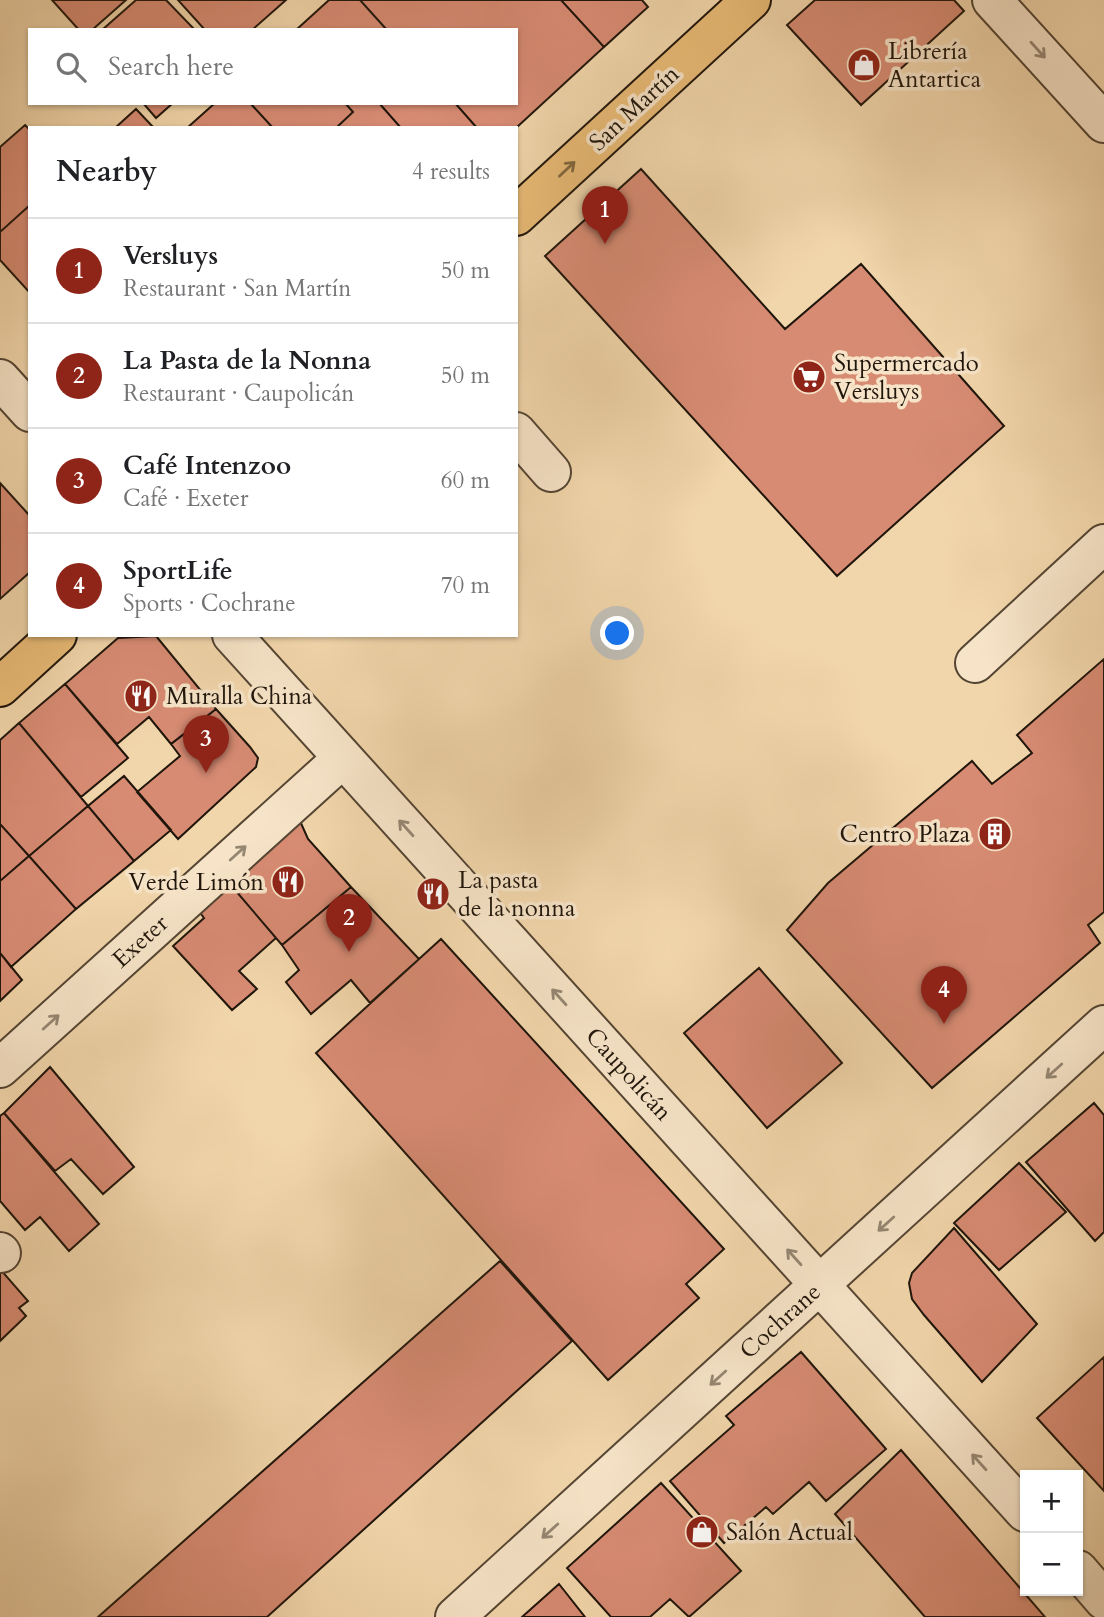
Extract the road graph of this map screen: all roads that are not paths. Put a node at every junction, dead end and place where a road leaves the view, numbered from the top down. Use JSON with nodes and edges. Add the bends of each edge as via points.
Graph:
{"nodes":[{"id":1,"x":751,"y":0,"type":"edge"},
{"id":2,"x":992,"y":0,"type":"edge"},
{"id":3,"x":1104,"y":123,"type":"edge"},
{"id":4,"x":518,"y":214,"type":"edge"},
{"id":5,"x":0,"y":379,"type":"edge"},
{"id":6,"x":28,"y":410,"type":"edge"},
{"id":7,"x":518,"y":434,"type":"edge"},
{"id":8,"x":551,"y":472,"type":"dead end"},
{"id":9,"x":1104,"y":544,"type":"edge"},
{"id":10,"x":55,"y":637,"type":"edge"},
{"id":11,"x":234,"y":637,"type":"edge"},
{"id":12,"x":975,"y":663,"type":"dead end"},
{"id":13,"x":0,"y":687,"type":"edge"},
{"id":14,"x":343,"y":758,"type":"junction"},
{"id":15,"x":1104,"y":1025,"type":"edge"},
{"id":16,"x":0,"y":1068,"type":"edge"},
{"id":17,"x":820,"y":1285,"type":"junction"},
{"id":18,"x":1020,"y":1506,"type":"edge"},
{"id":19,"x":1083,"y":1576,"type":"edge"},
{"id":20,"x":1104,"y":1600,"type":"edge"},
{"id":21,"x":455,"y":1617,"type":"edge"}],
"edges":[{"from":4,"to":1,"type":"main road","name":"San Martín","one_way":true},
{"from":2,"to":3,"type":"street","one_way":true},
{"from":5,"to":6,"type":"street"},
{"from":7,"to":8,"type":"street"},
{"from":9,"to":12,"type":"street"},
{"from":10,"to":13,"type":"main road"},
{"from":11,"to":14,"type":"street","name":"Caupolicán"},
{"from":16,"to":14,"type":"street","name":"Exeter","one_way":true},
{"from":17,"to":14,"type":"street","name":"Caupolicán","one_way":true},
{"from":15,"to":17,"type":"street","name":"Cochrane","one_way":true},
{"from":18,"to":17,"type":"street","name":"Caupolicán","one_way":true},
{"from":17,"to":21,"type":"street","name":"Cochrane","one_way":true},
{"from":19,"to":20,"type":"street"}]}
